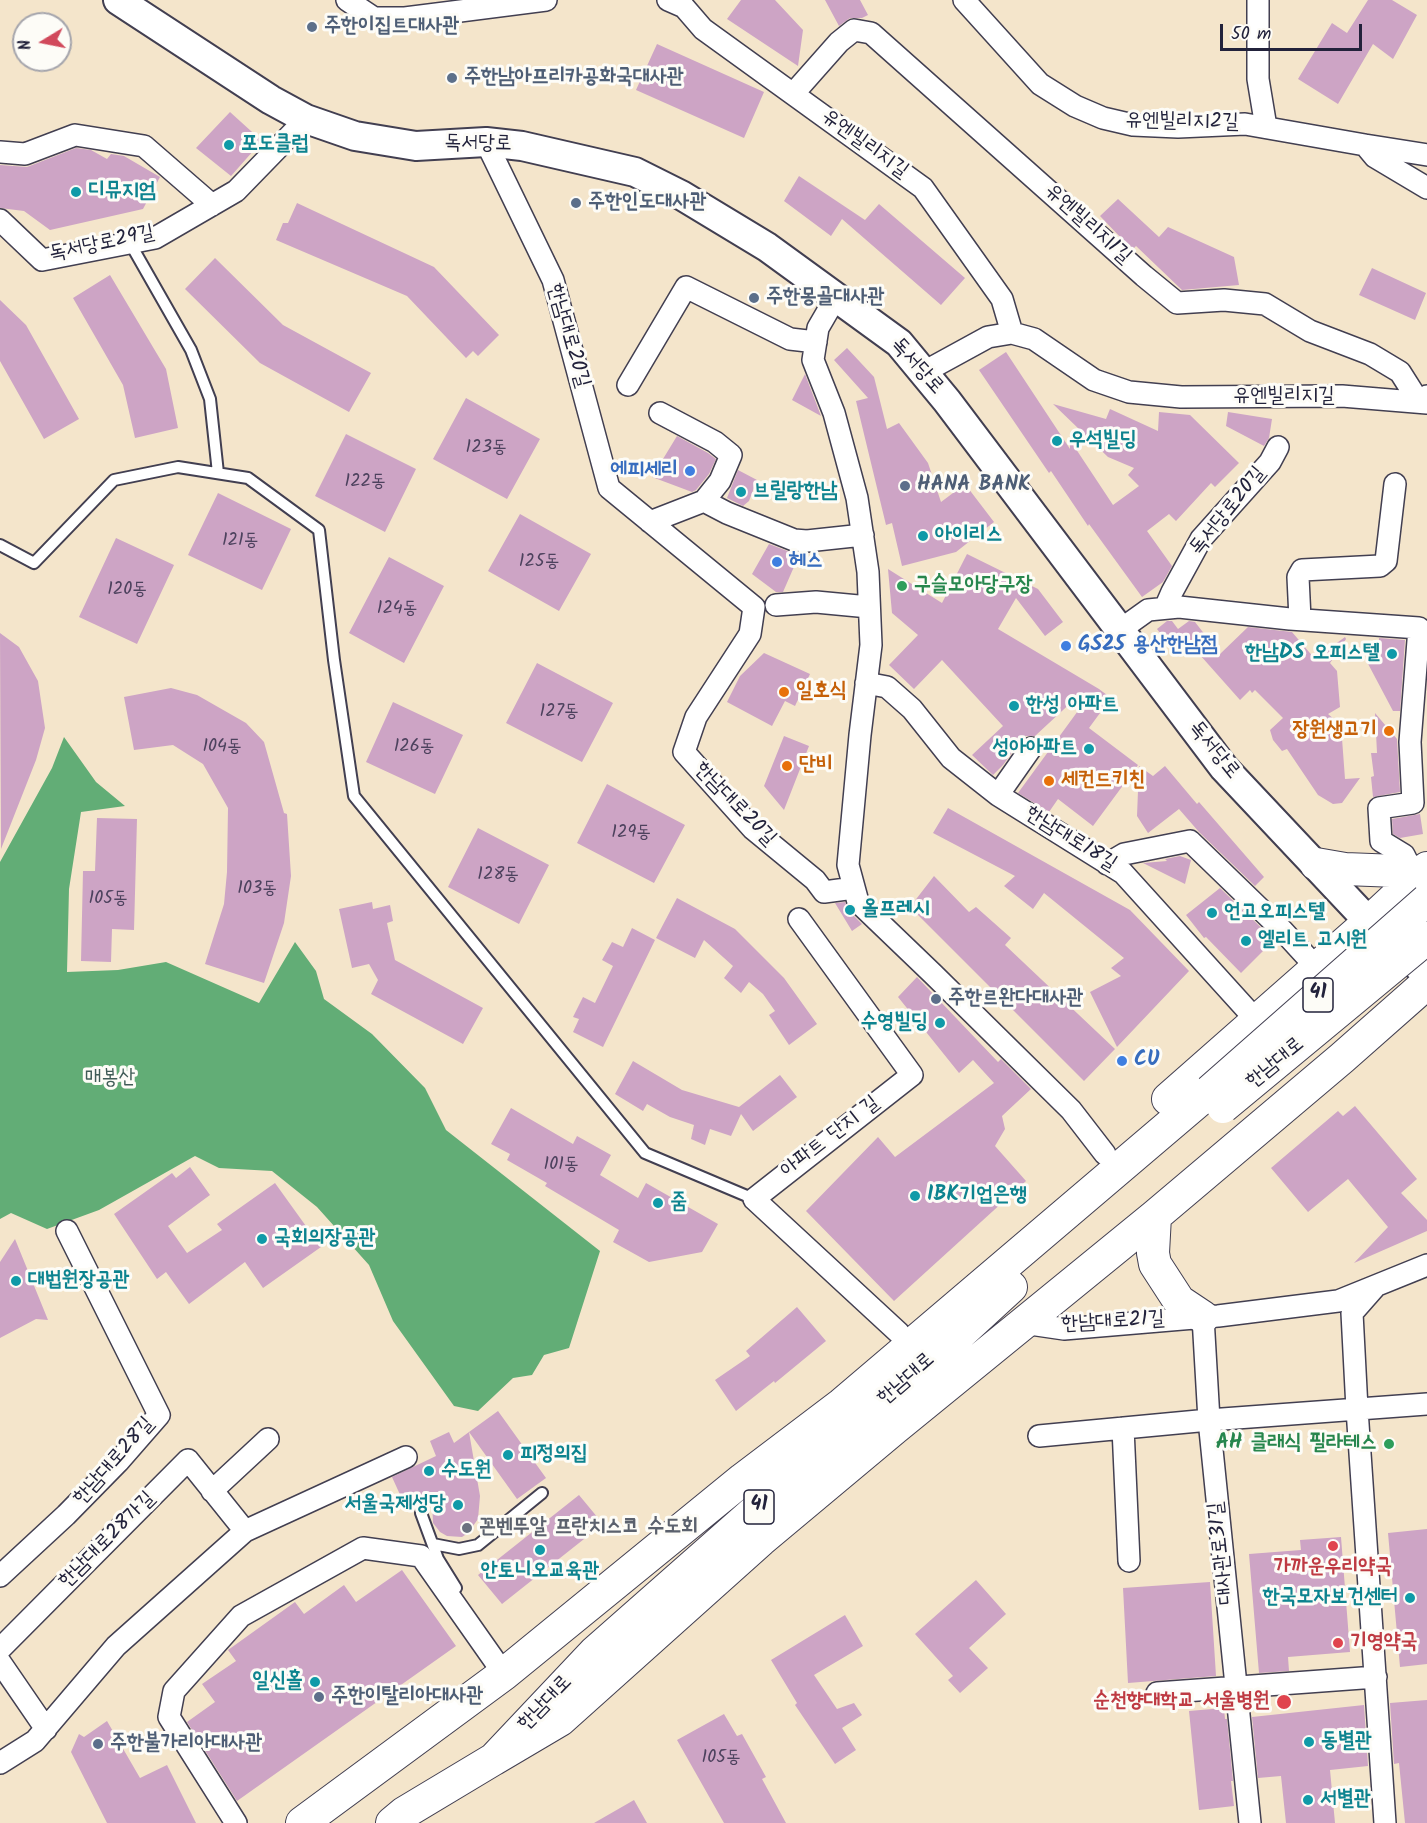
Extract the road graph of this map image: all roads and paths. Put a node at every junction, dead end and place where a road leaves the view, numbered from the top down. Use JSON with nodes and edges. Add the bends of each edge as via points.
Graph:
{"nodes":[{"id":1,"x":118,"y":0,"type":"edge"},
{"id":2,"x":347,"y":0,"type":"edge"},
{"id":3,"x":546,"y":0,"type":"edge"},
{"id":4,"x":964,"y":0,"type":"edge"},
{"id":5,"x":1258,"y":0,"type":"edge"},
{"id":6,"x":680,"y":2,"type":"edge"},
{"id":7,"x":793,"y":94,"type":"junction"},
{"id":8,"x":306,"y":119,"type":"junction"},
{"id":9,"x":1266,"y":127,"type":"junction"},
{"id":10,"x":486,"y":142,"type":"junction"},
{"id":11,"x":1365,"y":145,"type":"junction"},
{"id":12,"x":0,"y":152,"type":"edge"},
{"id":13,"x":1427,"y":154,"type":"edge"},
{"id":14,"x":1427,"y":188,"type":"edge"},
{"id":15,"x":212,"y":205,"type":"junction"},
{"id":16,"x":0,"y":220,"type":"edge"},
{"id":17,"x":130,"y":243,"type":"junction"},
{"id":18,"x":836,"y":297,"type":"junction"},
{"id":19,"x":1012,"y":333,"type":"junction"},
{"id":20,"x":816,"y":342,"type":"junction"},
{"id":21,"x":924,"y":372,"type":"junction"},
{"id":22,"x":628,"y":385,"type":"dead end"},
{"id":23,"x":1424,"y":401,"type":"edge"},
{"id":24,"x":660,"y":413,"type":"dead end"},
{"id":25,"x":1278,"y":447,"type":"dead end"},
{"id":26,"x":218,"y":473,"type":"junction"},
{"id":27,"x":1395,"y":484,"type":"dead end"},
{"id":28,"x":704,"y":501,"type":"junction"},
{"id":29,"x":650,"y":522,"type":"junction"},
{"id":30,"x":863,"y":535,"type":"junction"},
{"id":31,"x":0,"y":545,"type":"edge"},
{"id":32,"x":776,"y":605,"type":"dead end"},
{"id":33,"x":869,"y":607,"type":"junction"},
{"id":34,"x":1166,"y":609,"type":"junction"},
{"id":35,"x":1300,"y":619,"type":"junction"},
{"id":36,"x":1120,"y":630,"type":"junction"},
{"id":37,"x":866,"y":683,"type":"junction"},
{"id":38,"x":1031,"y":748,"type":"dead end"},
{"id":39,"x":998,"y":795,"type":"junction"},
{"id":40,"x":1107,"y":864,"type":"junction"},
{"id":41,"x":1316,"y":864,"type":"junction"},
{"id":42,"x":1422,"y":877,"type":"edge"},
{"id":43,"x":854,"y":888,"type":"junction"},
{"id":44,"x":799,"y":919,"type":"dead end"},
{"id":45,"x":1369,"y":922,"type":"junction"},
{"id":46,"x":1427,"y":938,"type":"edge"},
{"id":47,"x":1316,"y":967,"type":"junction"},
{"id":48,"x":1427,"y":974,"type":"edge"},
{"id":49,"x":1427,"y":983,"type":"edge"},
{"id":50,"x":1287,"y":993,"type":"junction"},
{"id":51,"x":1257,"y":1021,"type":"junction"},
{"id":52,"x":1342,"y":1058,"type":"junction"},
{"id":53,"x":1216,"y":1099,"type":"junction"},
{"id":54,"x":1105,"y":1154,"type":"junction"},
{"id":55,"x":754,"y":1199,"type":"junction"},
{"id":56,"x":1155,"y":1216,"type":"junction"},
{"id":57,"x":67,"y":1231,"type":"dead end"},
{"id":58,"x":1427,"y":1265,"type":"edge"},
{"id":59,"x":1374,"y":1288,"type":"junction"},
{"id":60,"x":1203,"y":1317,"type":"junction"},
{"id":61,"x":1023,"y":1323,"type":"junction"},
{"id":62,"x":899,"y":1334,"type":"junction"},
{"id":63,"x":1427,"y":1404,"type":"edge"},
{"id":64,"x":1357,"y":1409,"type":"junction"},
{"id":65,"x":1209,"y":1420,"type":"junction"},
{"id":66,"x":1123,"y":1428,"type":"junction"},
{"id":67,"x":1039,"y":1436,"type":"dead end"},
{"id":68,"x":268,"y":1439,"type":"dead end"},
{"id":69,"x":406,"y":1457,"type":"dead end"},
{"id":70,"x":743,"y":1479,"type":"junction"},
{"id":71,"x":212,"y":1491,"type":"junction"},
{"id":72,"x":542,"y":1493,"type":"dead end"},
{"id":73,"x":421,"y":1513,"type":"dead end"},
{"id":74,"x":245,"y":1531,"type":"junction"},
{"id":75,"x":433,"y":1544,"type":"junction"},
{"id":76,"x":1129,"y":1562,"type":"dead end"},
{"id":77,"x":0,"y":1576,"type":"edge"},
{"id":78,"x":0,"y":1649,"type":"edge"},
{"id":79,"x":0,"y":1662,"type":"edge"},
{"id":80,"x":496,"y":1662,"type":"junction"},
{"id":81,"x":1376,"y":1677,"type":"junction"},
{"id":82,"x":1236,"y":1687,"type":"junction"},
{"id":83,"x":1157,"y":1693,"type":"dead end"},
{"id":84,"x":46,"y":1729,"type":"junction"},
{"id":85,"x":494,"y":1759,"type":"junction"},
{"id":86,"x":0,"y":1763,"type":"edge"},
{"id":87,"x":236,"y":1823,"type":"edge"},
{"id":88,"x":302,"y":1823,"type":"edge"},
{"id":89,"x":392,"y":1823,"type":"edge"},
{"id":90,"x":1250,"y":1823,"type":"edge"},
{"id":91,"x":1385,"y":1823,"type":"edge"}],
"edges":[{"from":1,"to":8,"type":"main road","name":"독서당로"},
{"from":2,"to":3,"type":"street","via":[[374,18],[405,18]]},
{"from":4,"to":9,"type":"street","name":"유엔빌리지2길","via":[[1040,84],[1103,118],[1133,125]]},
{"from":5,"to":9,"type":"street","name":"유엔빌리지2길","via":[[1258,79]]},
{"from":6,"to":7,"type":"street","name":"유엔빌리지길","via":[[703,29]]},
{"from":7,"to":19,"type":"street","name":"유엔빌리지길","via":[[923,188],[1002,299]]},
{"from":7,"to":23,"type":"street","name":"유엔빌리지1길","via":[[854,30],[871,33],[1177,303],[1224,300],[1265,304],[1310,331],[1370,354],[1400,372]]},
{"from":8,"to":10,"type":"main road","name":"독서당로","via":[[355,136],[416,146]]},
{"from":8,"to":15,"type":"street","name":"독서당로29길","via":[[236,191]]},
{"from":9,"to":11,"type":"street","name":"유엔빌리지2길"},
{"from":10,"to":18,"type":"main road","name":"독서당로","via":[[522,146],[635,172],[767,247]]},
{"from":10,"to":29,"type":"street","name":"한남대로20길","via":[[553,280],[609,488]]},
{"from":11,"to":13,"type":"street"},
{"from":11,"to":14,"type":"street","via":[[1375,157]]},
{"from":12,"to":15,"type":"street","via":[[25,154],[75,135],[144,146]]},
{"from":15,"to":17,"type":"street","name":"독서당로29길","via":[[155,237]]},
{"from":16,"to":17,"type":"street","name":"독서당로29길","via":[[42,260]]},
{"from":17,"to":26,"type":"lane","via":[[191,350],[210,399]]},
{"from":18,"to":20,"type":"street","via":[[818,328]]},
{"from":18,"to":21,"type":"main road","name":"독서당로","via":[[899,343]]},
{"from":19,"to":21,"type":"street","via":[[988,337]]},
{"from":19,"to":23,"type":"street","name":"유엔빌리지길","via":[[1034,339],[1094,380],[1129,392]]},
{"from":20,"to":22,"type":"street","via":[[790,339],[686,287]]},
{"from":20,"to":30,"type":"street","via":[[813,360],[834,413]]},
{"from":21,"to":36,"type":"main road","name":"독서당로"},
{"from":24,"to":28,"type":"street","via":[[732,455],[720,481]]},
{"from":25,"to":34,"type":"street","name":"독서당로20길","via":[[1270,462],[1201,539]]},
{"from":26,"to":31,"type":"lane","via":[[178,467],[114,480],[34,563]]},
{"from":26,"to":55,"type":"lane","via":[[248,478],[319,530],[354,796],[645,1153]]},
{"from":27,"to":35,"type":"street","via":[[1386,561],[1380,566],[1302,570],[1298,577]]},
{"from":28,"to":29,"type":"street"},
{"from":28,"to":30,"type":"street","via":[[794,540]]},
{"from":29,"to":43,"type":"street","name":"한남대로20길","via":[[754,607],[750,634],[696,717],[684,752],[753,829],[815,880],[824,892]]},
{"from":30,"to":33,"type":"street"},
{"from":32,"to":33,"type":"street","via":[[816,602]]},
{"from":33,"to":37,"type":"street","via":[[871,645]]},
{"from":34,"to":35,"type":"street"},
{"from":34,"to":36,"type":"street","via":[[1148,610]]},
{"from":35,"to":42,"type":"street","via":[[1419,628],[1410,742],[1413,803],[1379,808],[1381,841],[1404,855]]},
{"from":36,"to":41,"type":"main road","name":"독서당로","via":[[1224,768]]},
{"from":37,"to":39,"type":"street","name":"한남대로18길","via":[[887,687],[912,709],[951,758]]},
{"from":37,"to":43,"type":"street","via":[[848,865]]},
{"from":38,"to":39,"type":"street"},
{"from":39,"to":40,"type":"street","name":"한남대로18길"},
{"from":40,"to":47,"type":"street","via":[[1124,854],[1190,841]]},
{"from":40,"to":51,"type":"street","name":"한남대로18길","via":[[1123,873]]},
{"from":41,"to":42,"type":"main road"},
{"from":41,"to":45,"type":"main road","name":"독서당로"},
{"from":42,"to":45,"type":"main road"},
{"from":42,"to":53,"type":"main road","name":"한남대로","number":"41","bridge":true},
{"from":43,"to":54,"type":"street","via":[[858,902],[1071,1110]]},
{"from":44,"to":55,"type":"street","name":"아파트 단지 길","via":[[912,1075]]},
{"from":45,"to":47,"type":"main road"},
{"from":45,"to":48,"type":"main road","name":"독서당로"},
{"from":46,"to":53,"type":"main road","name":"한남대로","number":"41","bridge":true},
{"from":47,"to":50,"type":"main road"},
{"from":49,"to":52,"type":"main road"},
{"from":50,"to":51,"type":"main road"},
{"from":50,"to":52,"type":"main road"},
{"from":51,"to":54,"type":"main road"},
{"from":52,"to":56,"type":"main road"},
{"from":53,"to":70,"type":"main road","name":"한남대로","number":"41","via":[[842,1404]]},
{"from":53,"to":85,"type":"main road","name":"한남대로","number":"41","via":[[942,1350],[595,1652]]},
{"from":54,"to":62,"type":"main road"},
{"from":55,"to":62,"type":"street"},
{"from":56,"to":60,"type":"main road","via":[[1155,1264],[1179,1301]]},
{"from":56,"to":61,"type":"main road"},
{"from":57,"to":77,"type":"street","name":"한남대로28길","via":[[159,1415],[66,1515]]},
{"from":58,"to":59,"type":"street","name":"한남대로21길"},
{"from":59,"to":60,"type":"street","name":"한남대로21길","via":[[1338,1301]]},
{"from":59,"to":64,"type":"street","name":"한남대로21길","via":[[1352,1313]]},
{"from":60,"to":61,"type":"street","name":"한남대로21길","via":[[1064,1329]]},
{"from":60,"to":65,"type":"street"},
{"from":61,"to":85,"type":"main road","via":[[761,1540],[560,1720]]},
{"from":62,"to":70,"type":"main road","via":[[834,1389]]},
{"from":63,"to":64,"type":"street"},
{"from":64,"to":65,"type":"street"},
{"from":64,"to":81,"type":"street"},
{"from":65,"to":66,"type":"street"},
{"from":65,"to":82,"type":"street","name":"대사관로31길"},
{"from":66,"to":67,"type":"street"},
{"from":66,"to":76,"type":"street"},
{"from":68,"to":71,"type":"street"},
{"from":69,"to":74,"type":"street"},
{"from":70,"to":80,"type":"main road","name":"한남대로","number":"41"},
{"from":71,"to":74,"type":"street","name":"한남대로28가길"},
{"from":71,"to":78,"type":"street","name":"한남대로28가길","via":[[188,1460]]},
{"from":72,"to":75,"type":"lane","via":[[478,1545],[459,1549]]},
{"from":73,"to":75,"type":"lane"},
{"from":74,"to":84,"type":"street","via":[[116,1646]]},
{"from":75,"to":80,"type":"lane","via":[[443,1569],[485,1630]]},
{"from":79,"to":84,"type":"street"},
{"from":80,"to":87,"type":"street","via":[[421,1556],[363,1548],[241,1616],[174,1692],[169,1717]]},
{"from":80,"to":88,"type":"main road","name":"한남대로","number":"41"},
{"from":81,"to":82,"type":"street"},
{"from":81,"to":91,"type":"street"},
{"from":82,"to":83,"type":"street"},
{"from":82,"to":90,"type":"street","name":"대사관로31길"},
{"from":84,"to":86,"type":"street","via":[[35,1741]]},
{"from":85,"to":89,"type":"main road","name":"한남대로","number":"41"}]}
